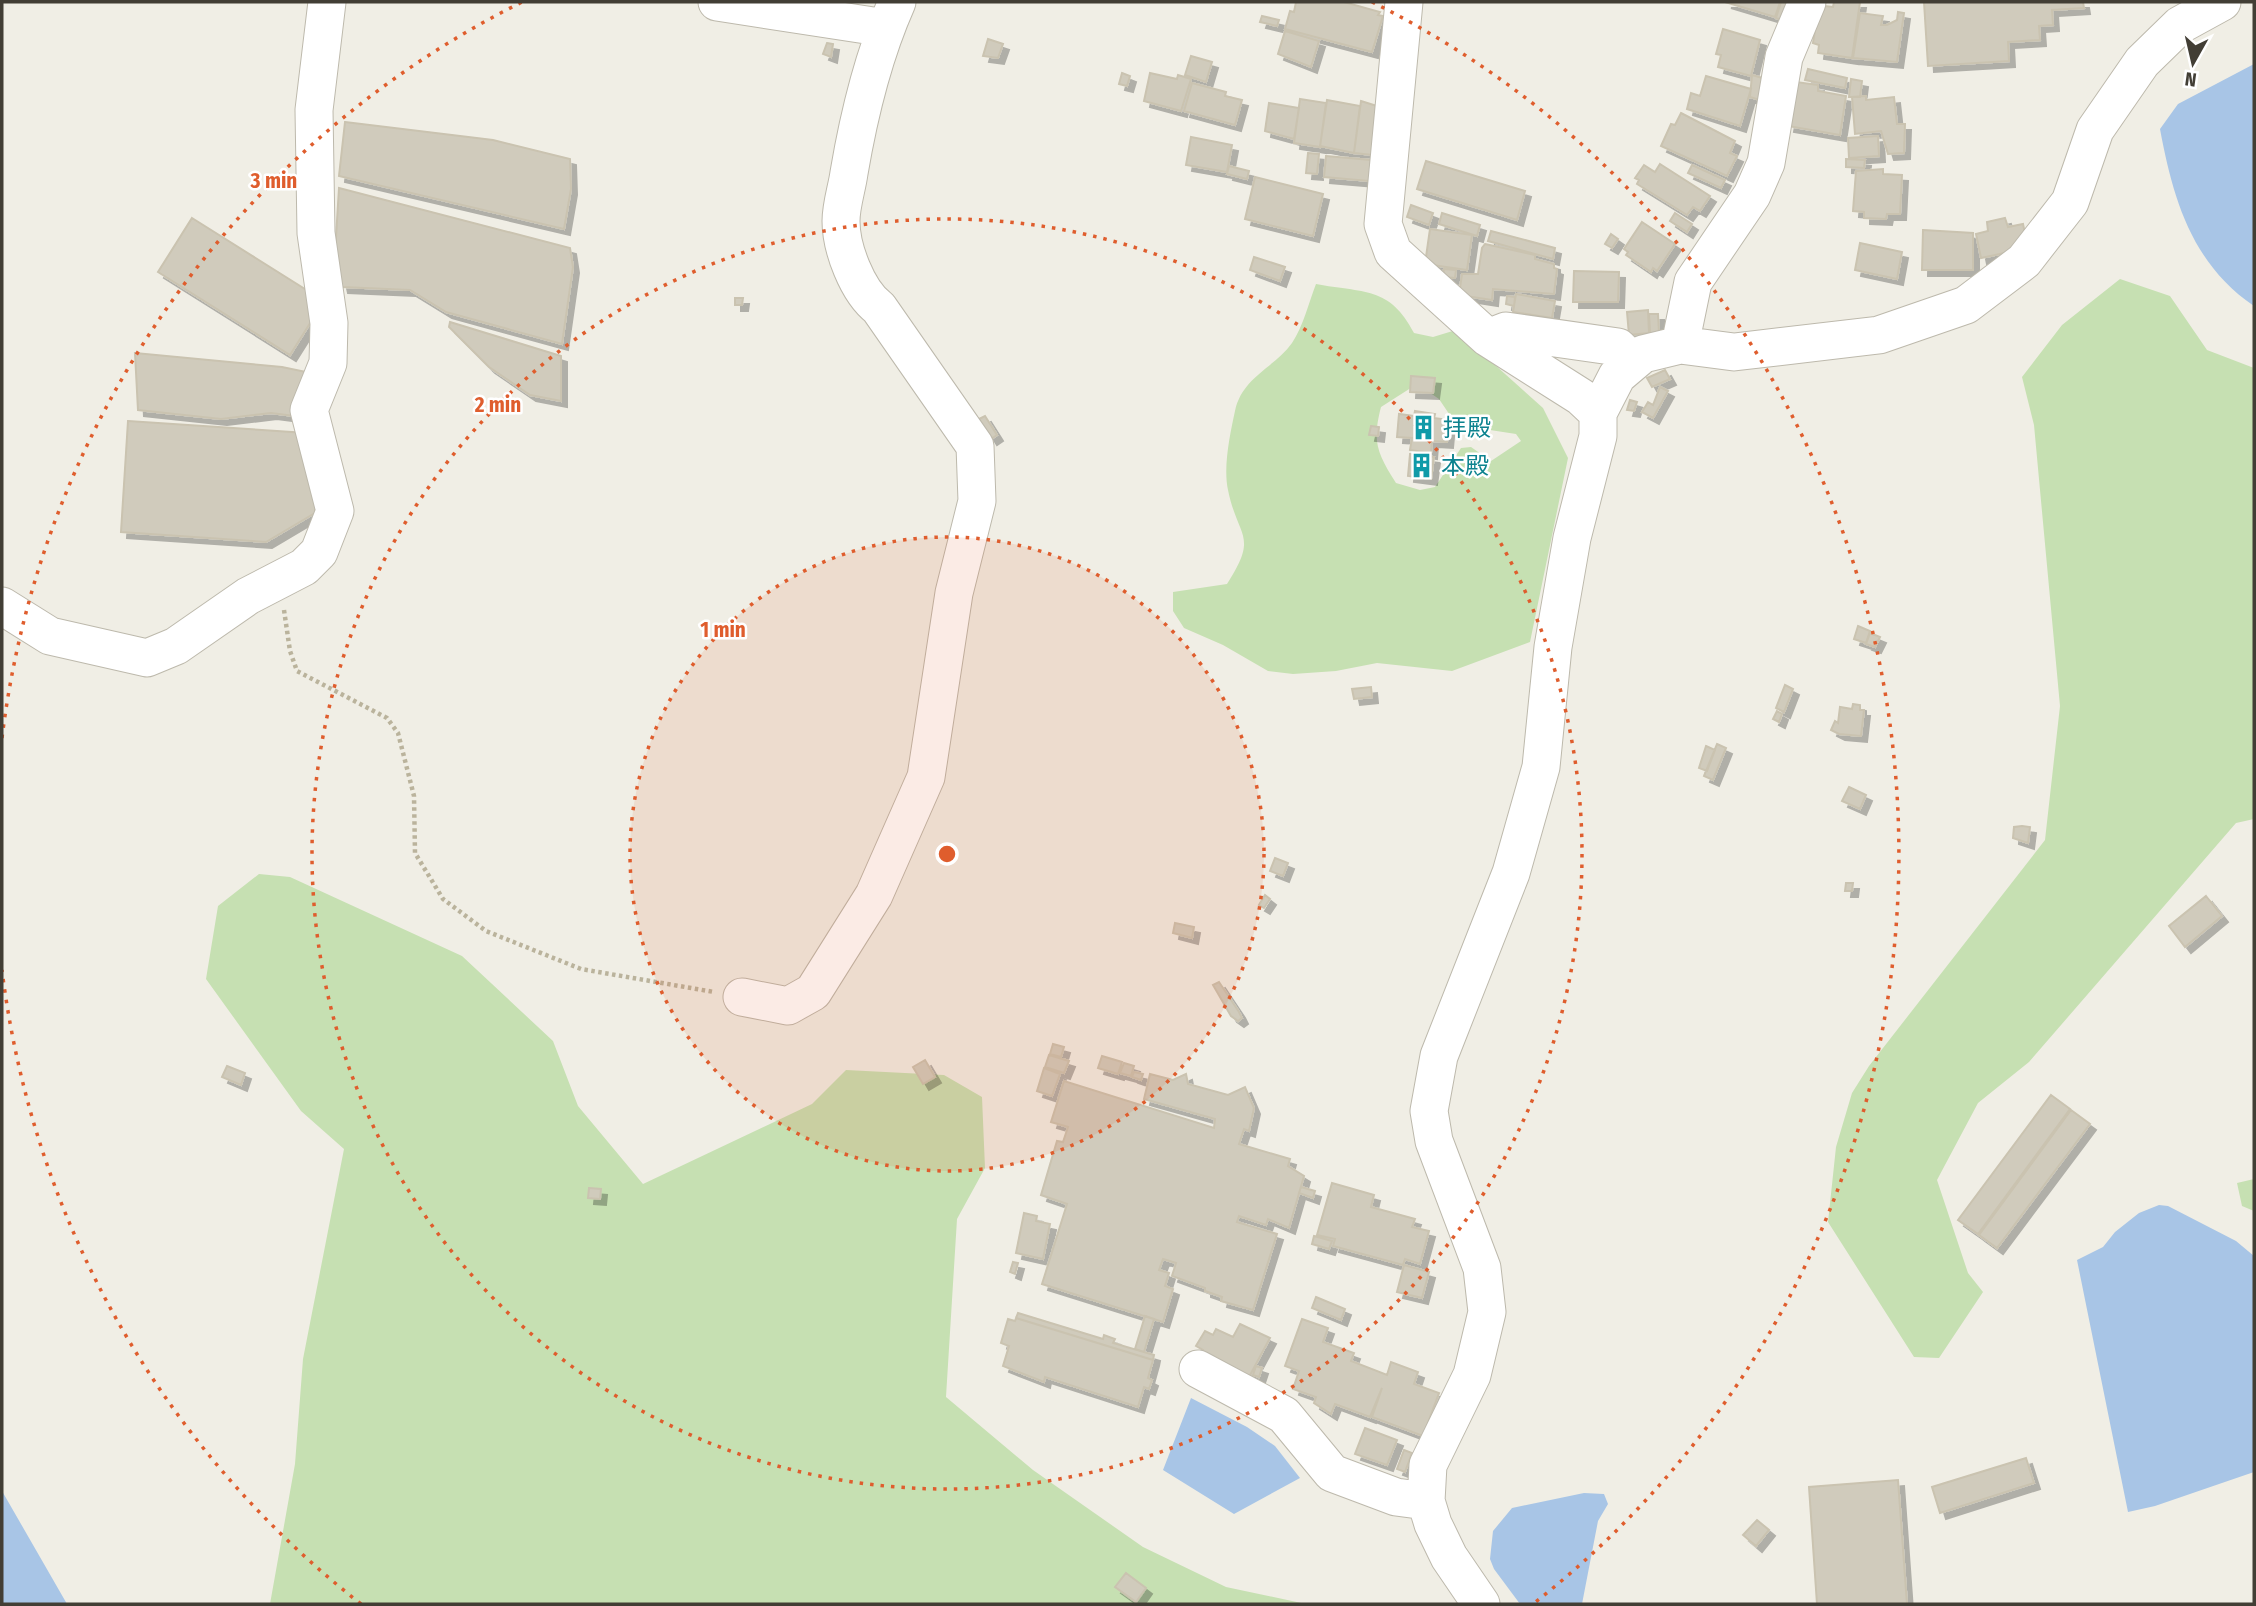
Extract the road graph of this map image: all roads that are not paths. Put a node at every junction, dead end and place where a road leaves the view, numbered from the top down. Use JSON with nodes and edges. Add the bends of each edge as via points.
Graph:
{"nodes":[{"id":1,"x":327,"y":2,"type":"edge"},
{"id":2,"x":717,"y":2,"type":"edge"},
{"id":3,"x":1404,"y":2,"type":"edge"},
{"id":4,"x":1807,"y":2,"type":"edge"},
{"id":5,"x":2222,"y":2,"type":"edge"},
{"id":6,"x":891,"y":15,"type":"edge"},
{"id":7,"x":1488,"y":338,"type":"junction"},
{"id":8,"x":1680,"y":345,"type":"junction"},
{"id":9,"x":1633,"y":362,"type":"junction"},
{"id":10,"x":1598,"y":413,"type":"junction"},
{"id":11,"x":2,"y":606,"type":"edge"},
{"id":12,"x":742,"y":997,"type":"road end"},
{"id":13,"x":1198,"y":1369,"type":"dead end"},
{"id":14,"x":1426,"y":1501,"type":"junction"},
{"id":15,"x":1482,"y":1604,"type":"edge"}],
"edges":[{"from":1,"to":11,"type":"street","via":[[314,110],[316,233],[329,323],[328,363],[309,410],[335,511],[319,552],[304,567],[248,596],[176,646],[147,658],[50,636]]},
{"from":2,"to":6,"type":"street"},
{"from":3,"to":7,"type":"street","via":[[1383,224],[1393,252]]},
{"from":4,"to":8,"type":"street","via":[[1784,57],[1766,163],[1752,195],[1693,282]]},
{"from":5,"to":8,"type":"street","via":[[2180,25],[2142,62],[2095,130],[2070,202],[2024,261],[1966,305],[1879,335],[1734,352]]},
{"from":6,"to":12,"type":"street","via":[[858,119],[841,221],[850,264],[870,301],[975,446],[977,501],[954,593],[926,778],[874,895],[813,992],[788,1006]]},
{"from":7,"to":9,"type":"street","via":[[1506,331],[1618,347]]},
{"from":7,"to":10,"type":"street","via":[[1581,397]]},
{"from":8,"to":9,"type":"street","via":[[1643,354]]},
{"from":9,"to":10,"type":"street","via":[[1617,376]]},
{"from":10,"to":14,"type":"street","via":[[1598,436],[1572,538],[1553,647],[1541,767],[1511,873],[1433,1082],[1429,1111],[1434,1141],[1482,1268],[1487,1312],[1472,1374],[1429,1465]]},
{"from":13,"to":14,"type":"street","via":[[1284,1415],[1332,1474],[1396,1497]]},
{"from":14,"to":15,"type":"street","via":[[1449,1557]]}]}
